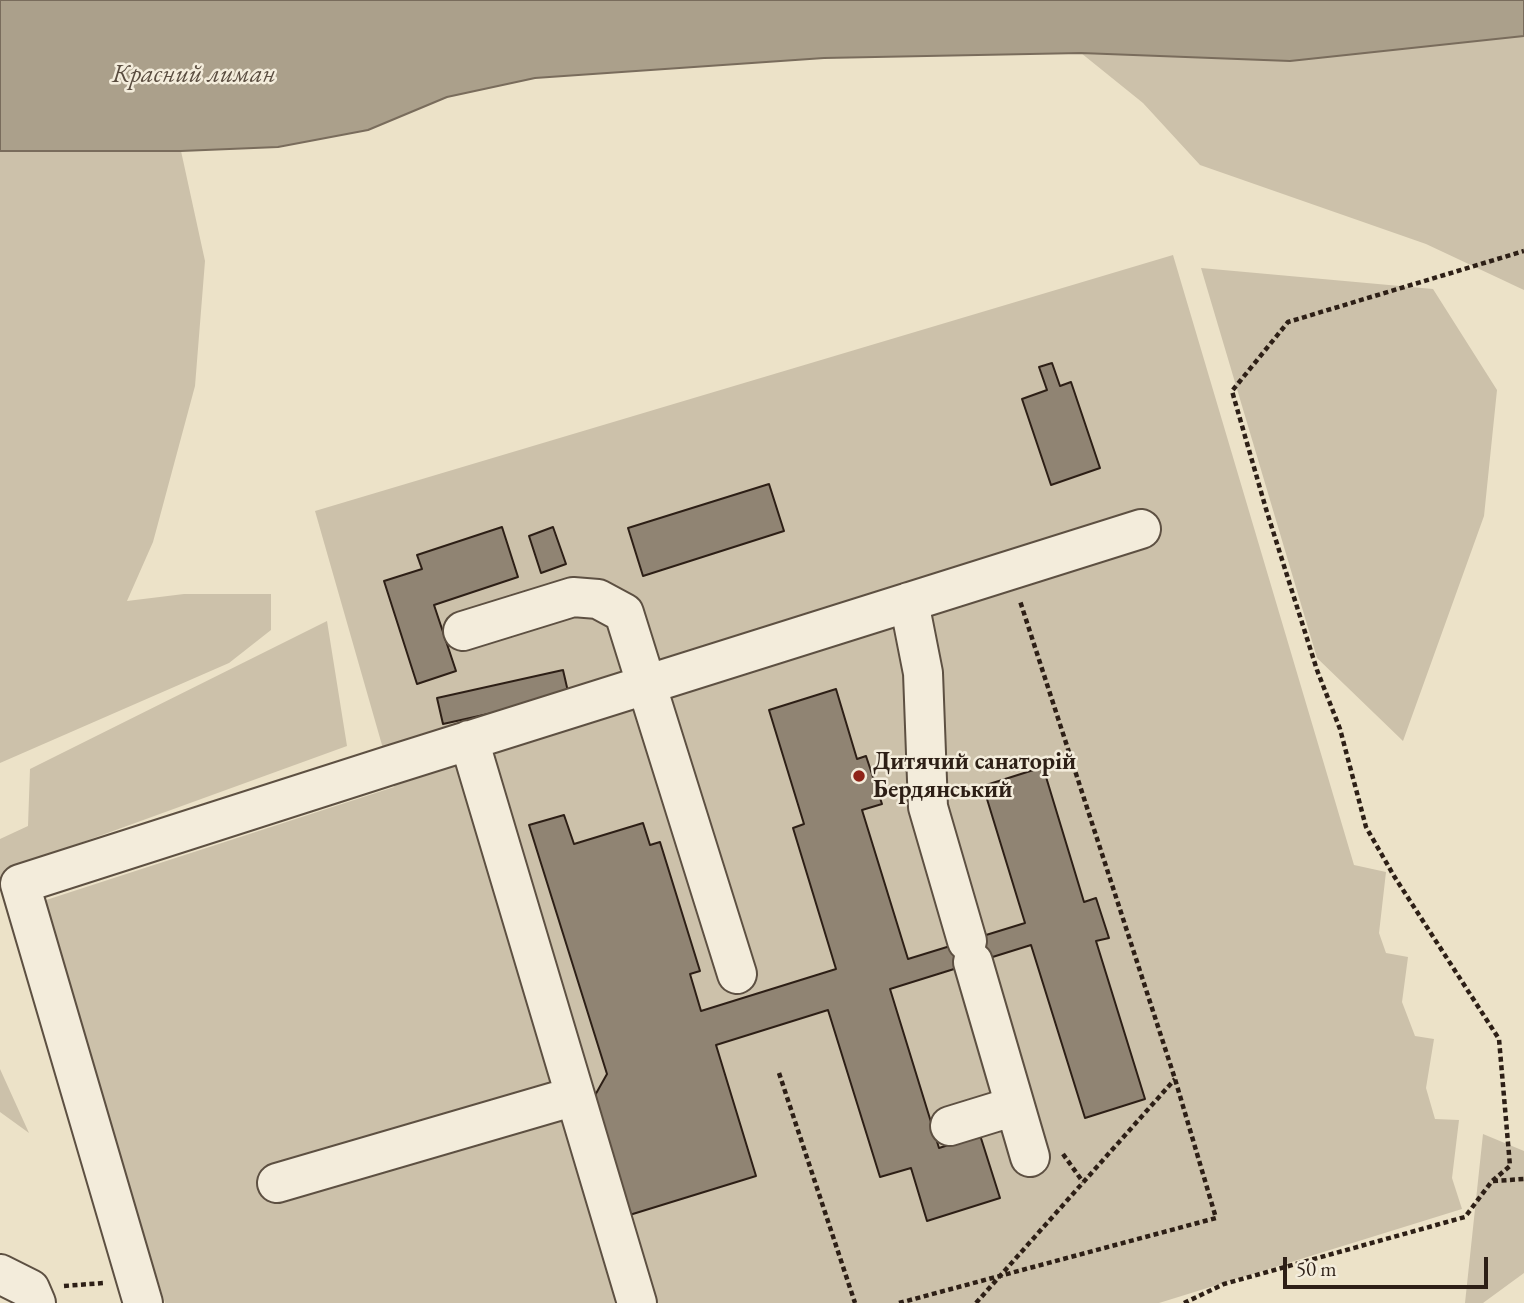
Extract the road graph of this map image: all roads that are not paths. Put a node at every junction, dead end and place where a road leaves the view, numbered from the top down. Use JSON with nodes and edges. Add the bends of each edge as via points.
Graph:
{"nodes":[{"id":1,"x":1141,"y":529,"type":"dead end"},
{"id":2,"x":909,"y":602,"type":"junction"},
{"id":3,"x":463,"y":631,"type":"dead end"},
{"id":4,"x":646,"y":685,"type":"junction"},
{"id":5,"x":469,"y":740,"type":"junction"},
{"id":6,"x":737,"y":974,"type":"dead end"},
{"id":7,"x":575,"y":1096,"type":"junction"},
{"id":8,"x":1015,"y":1107,"type":"junction"},
{"id":9,"x":950,"y":1126,"type":"dead end"},
{"id":10,"x":1030,"y":1157,"type":"dead end"},
{"id":11,"x":277,"y":1183,"type":"dead end"},
{"id":12,"x":139,"y":1292,"type":"edge"},
{"id":13,"x":637,"y":1303,"type":"edge"}],
"edges":[{"from":1,"to":2,"type":"lane"},
{"from":2,"to":4,"type":"lane"},
{"from":2,"to":8,"type":"lane","via":[[923,673],[928,807]]},
{"from":3,"to":4,"type":"lane","via":[[573,597],[598,599],[624,613]]},
{"from":4,"to":5,"type":"lane"},
{"from":4,"to":6,"type":"lane"},
{"from":5,"to":7,"type":"lane"},
{"from":5,"to":12,"type":"lane","via":[[20,884]]},
{"from":7,"to":11,"type":"lane"},
{"from":7,"to":13,"type":"lane"},
{"from":8,"to":9,"type":"lane"},
{"from":8,"to":10,"type":"lane"}]}
